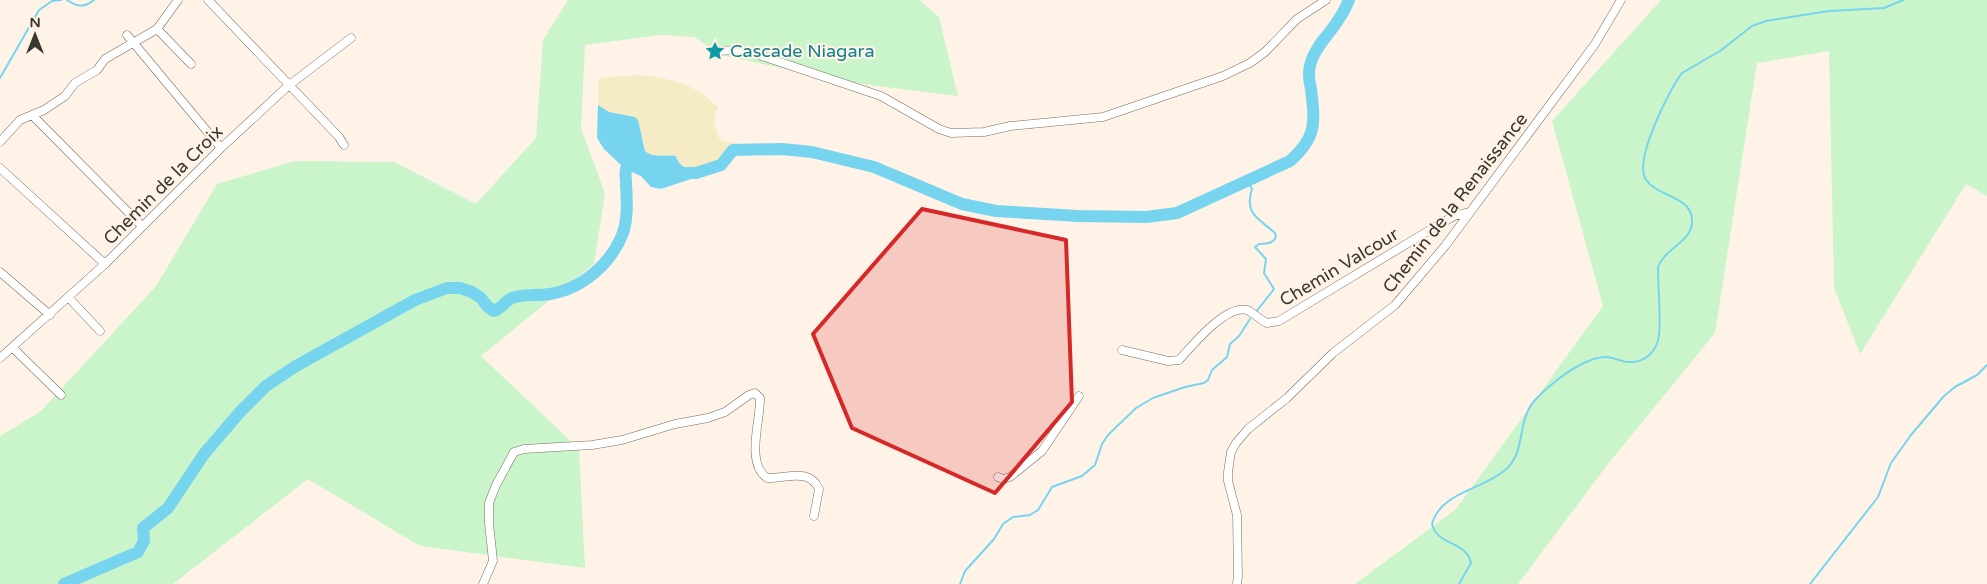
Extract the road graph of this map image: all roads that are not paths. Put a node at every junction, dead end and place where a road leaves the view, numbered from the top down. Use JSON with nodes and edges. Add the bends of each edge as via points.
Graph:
{"nodes":[{"id":1,"x":178,"y":0,"type":"edge"},
{"id":2,"x":208,"y":0,"type":"edge"},
{"id":3,"x":1326,"y":0,"type":"edge"},
{"id":4,"x":1621,"y":0,"type":"edge"},
{"id":5,"x":157,"y":29,"type":"junction"},
{"id":6,"x":127,"y":35,"type":"dead end"},
{"id":7,"x":351,"y":38,"type":"dead end"},
{"id":8,"x":134,"y":42,"type":"junction"},
{"id":9,"x":716,"y":51,"type":"dead end"},
{"id":10,"x":191,"y":64,"type":"dead end"},
{"id":11,"x":288,"y":86,"type":"junction"},
{"id":12,"x":34,"y":116,"type":"junction"},
{"id":13,"x":0,"y":142,"type":"edge"},
{"id":14,"x":344,"y":145,"type":"dead end"},
{"id":15,"x":221,"y":148,"type":"junction"},
{"id":16,"x":0,"y":168,"type":"edge"},
{"id":17,"x":1469,"y":212,"type":"junction"},
{"id":18,"x":142,"y":226,"type":"junction"},
{"id":19,"x":105,"y":264,"type":"junction"},
{"id":20,"x":0,"y":272,"type":"edge"},
{"id":21,"x":68,"y":298,"type":"junction"},
{"id":22,"x":50,"y":315,"type":"junction"},
{"id":23,"x":100,"y":331,"type":"dead end"},
{"id":24,"x":13,"y":348,"type":"junction"},
{"id":25,"x":1122,"y":350,"type":"dead end"},
{"id":26,"x":0,"y":358,"type":"edge"},
{"id":27,"x":60,"y":395,"type":"dead end"},
{"id":28,"x":1079,"y":396,"type":"dead end"},
{"id":29,"x":998,"y":477,"type":"dead end"},
{"id":30,"x":814,"y":516,"type":"dead end"},
{"id":31,"x":483,"y":584,"type":"edge"},
{"id":32,"x":1237,"y":584,"type":"edge"}],
"edges":[{"from":1,"to":5,"type":"street"},
{"from":2,"to":11,"type":"street"},
{"from":3,"to":9,"type":"street","via":[[1296,19],[1265,52],[1224,76],[1103,117],[1010,126],[984,132],[951,133],[882,96],[756,54],[740,50]]},
{"from":4,"to":17,"type":"street","name":"Chemin de la Renaissance","via":[[1596,44]]},
{"from":5,"to":8,"type":"street"},
{"from":5,"to":10,"type":"street"},
{"from":6,"to":8,"type":"street"},
{"from":7,"to":11,"type":"street","name":"Chemin de la Croix"},
{"from":8,"to":12,"type":"street","via":[[106,59],[93,73],[74,83],[65,96]]},
{"from":8,"to":15,"type":"street"},
{"from":11,"to":14,"type":"street"},
{"from":11,"to":15,"type":"street","name":"Chemin de la Croix"},
{"from":12,"to":13,"type":"street","via":[[20,120]]},
{"from":12,"to":18,"type":"street"},
{"from":15,"to":18,"type":"street","name":"Chemin de la Croix"},
{"from":16,"to":19,"type":"street"},
{"from":17,"to":25,"type":"street","name":"Chemin Valcour","via":[[1433,228],[1280,321],[1268,323],[1248,311],[1235,310],[1214,325],[1178,360]]},
{"from":17,"to":32,"type":"street","name":"Chemin de la Renaissance","via":[[1395,305],[1333,353],[1236,443],[1231,452],[1228,481],[1237,515]]},
{"from":18,"to":19,"type":"street","name":"Chemin de la Croix"},
{"from":19,"to":21,"type":"street","name":"Chemin de la Croix"},
{"from":20,"to":22,"type":"street"},
{"from":21,"to":22,"type":"street","name":"Chemin de la Croix"},
{"from":21,"to":23,"type":"street"},
{"from":22,"to":24,"type":"street","name":"Chemin de la Croix"},
{"from":24,"to":26,"type":"street","name":"Chemin de la Croix"},
{"from":24,"to":27,"type":"street"},
{"from":28,"to":29,"type":"street","via":[[1042,451],[1010,477]]},
{"from":30,"to":31,"type":"street","via":[[819,489],[812,479],[803,475],[767,478],[762,472],[754,444],[760,405],[756,393],[725,412],[708,418],[622,440],[514,452],[489,503],[493,562]]}]}
